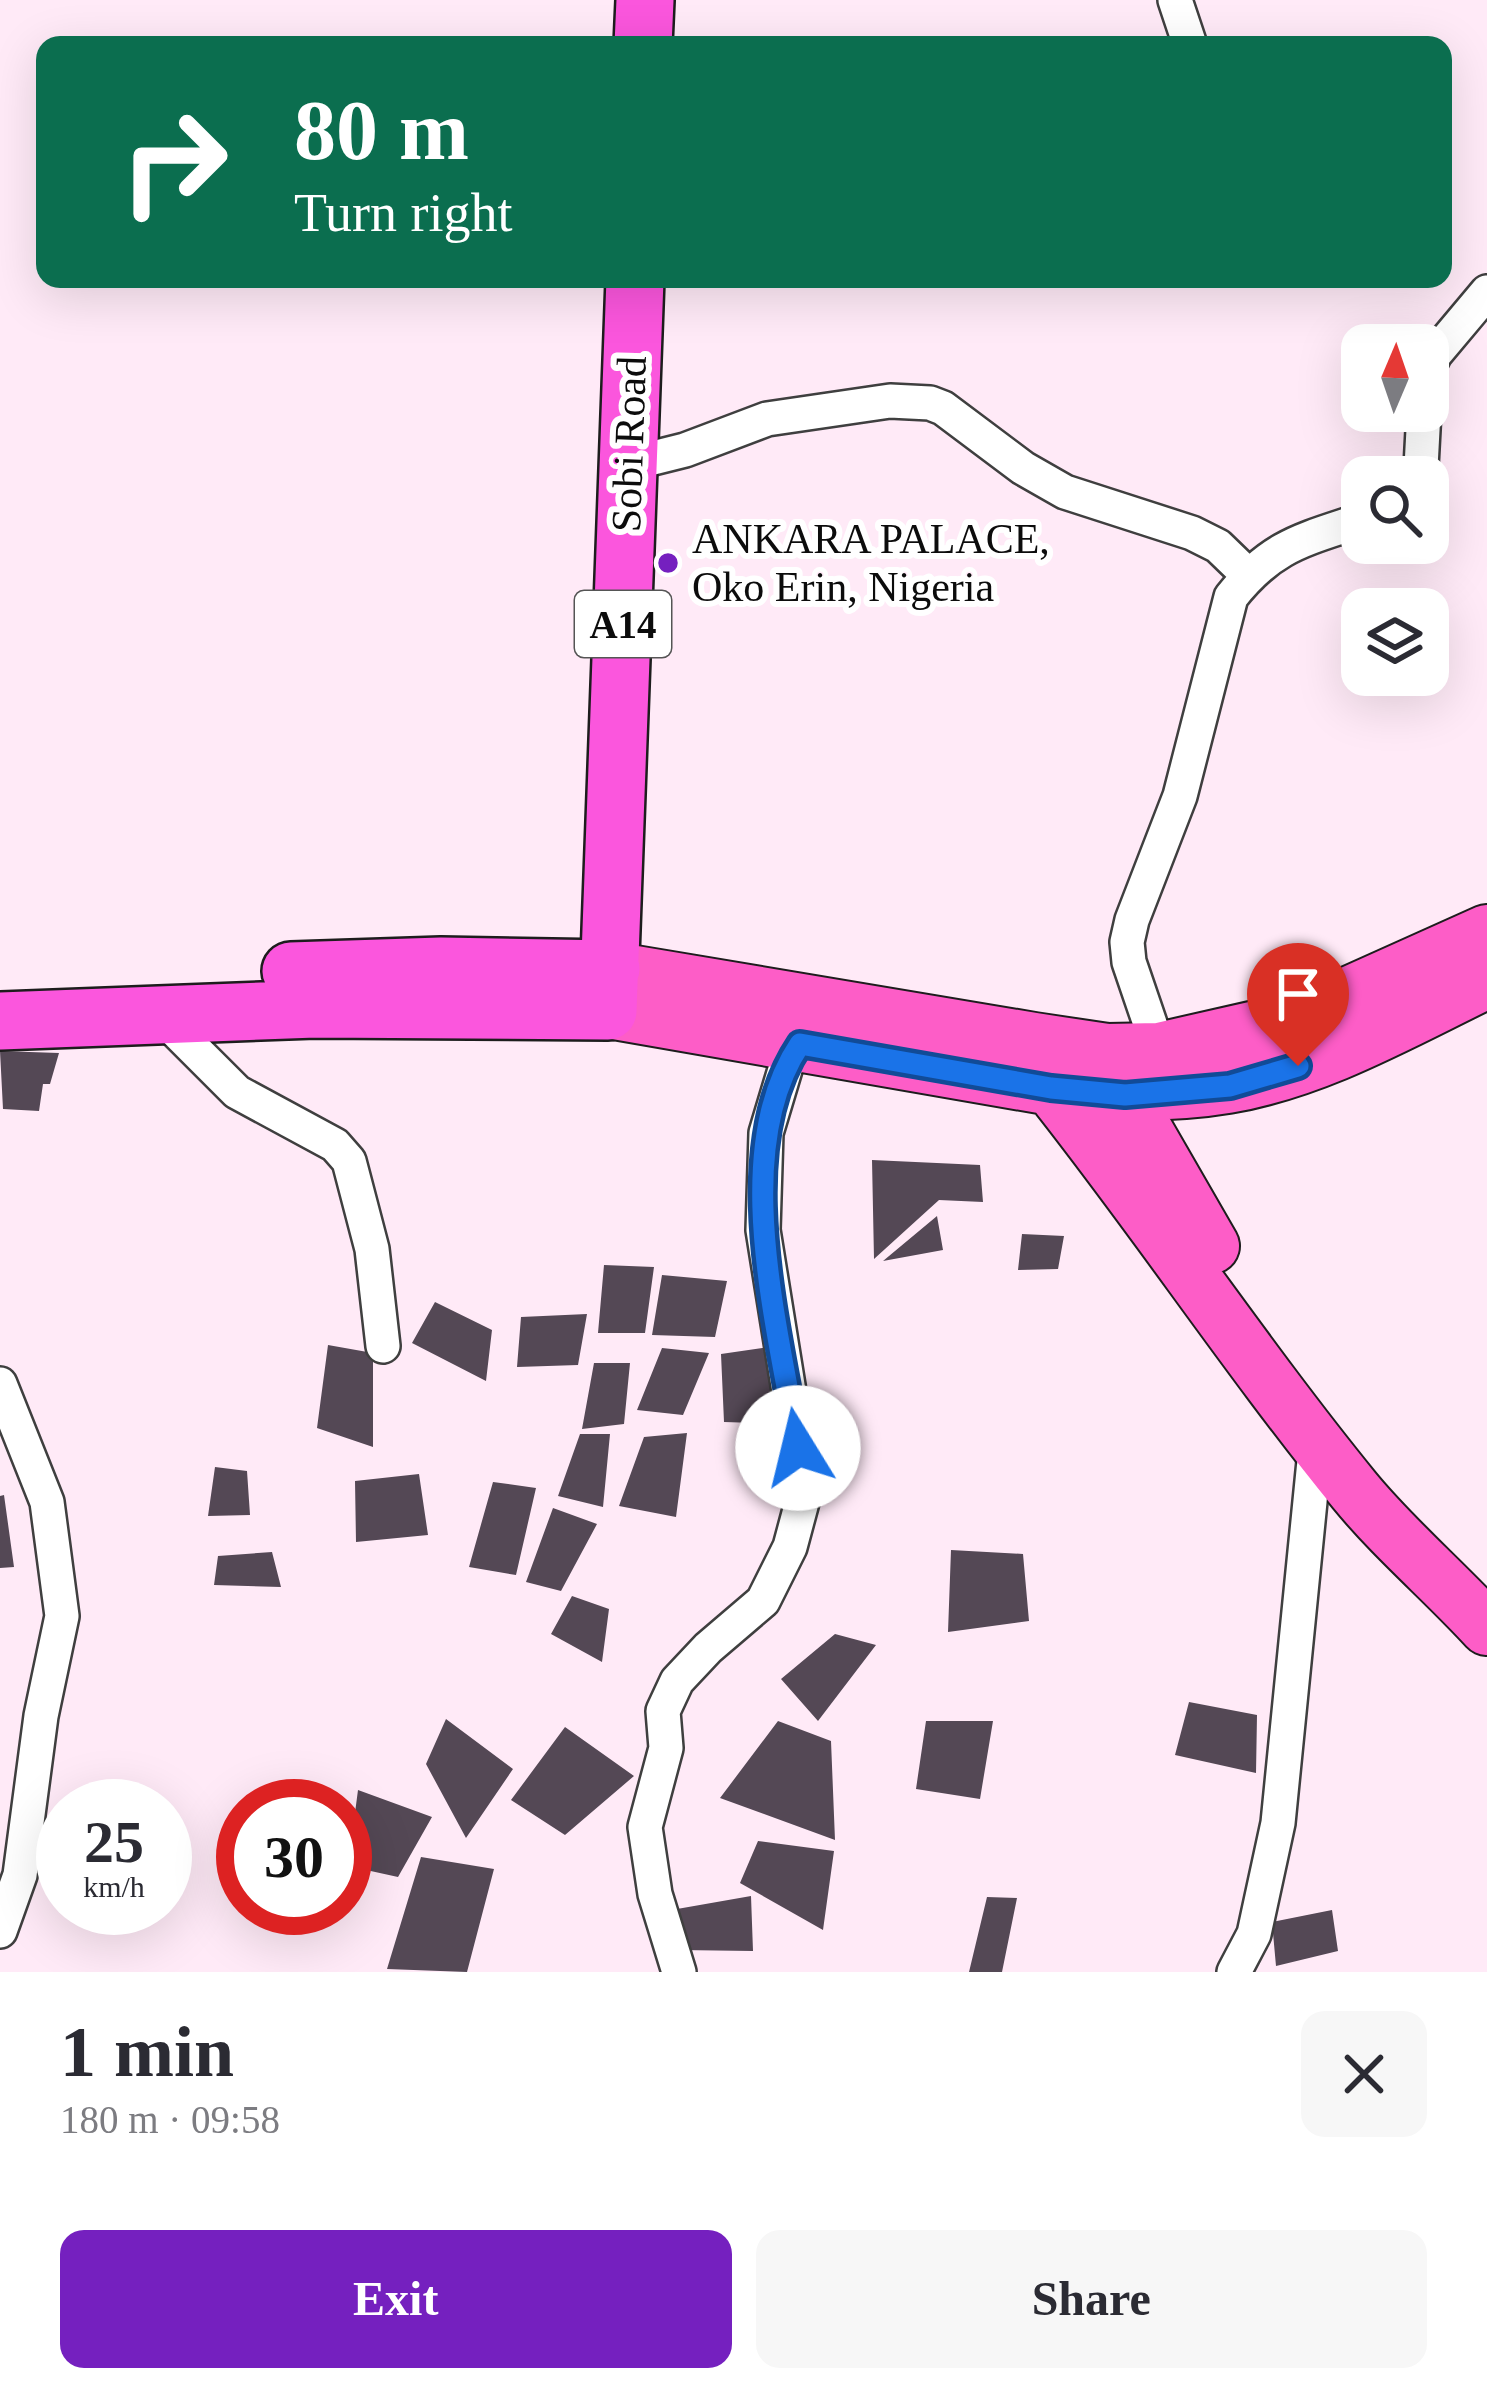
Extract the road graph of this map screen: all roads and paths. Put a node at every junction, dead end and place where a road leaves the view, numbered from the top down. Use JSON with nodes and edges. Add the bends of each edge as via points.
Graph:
{"nodes":[{"id":1,"x":645,"y":0,"type":"edge"},
{"id":2,"x":1175,"y":0,"type":"edge"},
{"id":3,"x":643,"y":36,"type":"edge"},
{"id":4,"x":1187,"y":36,"type":"edge"},
{"id":5,"x":635,"y":288,"type":"edge"},
{"id":6,"x":1487,"y":292,"type":"edge"},
{"id":7,"x":1449,"y":337,"type":"edge"},
{"id":8,"x":629,"y":464,"type":"junction"},
{"id":9,"x":1341,"y":526,"type":"edge"},
{"id":10,"x":1248,"y":575,"type":"junction"},
{"id":11,"x":1487,"y":932,"type":"edge"},
{"id":12,"x":1487,"y":982,"type":"edge"},
{"id":13,"x":0,"y":984,"type":"edge"},
{"id":14,"x":609,"y":990,"type":"junction"},
{"id":15,"x":159,"y":1014,"type":"junction"},
{"id":16,"x":0,"y":1021,"type":"edge"},
{"id":17,"x":800,"y":1044,"type":"junction"},
{"id":18,"x":1043,"y":1064,"type":"junction"},
{"id":19,"x":1130,"y":1065,"type":"junction"},
{"id":20,"x":382,"y":1346,"type":"dead end"},
{"id":21,"x":0,"y":1384,"type":"edge"},
{"id":22,"x":1316,"y":1441,"type":"junction"},
{"id":23,"x":1487,"y":1587,"type":"edge"},
{"id":24,"x":1487,"y":1628,"type":"edge"},
{"id":25,"x":0,"y":1931,"type":"edge"},
{"id":26,"x":679,"y":1972,"type":"edge"},
{"id":27,"x":1234,"y":1972,"type":"edge"}],
"edges":[{"from":1,"to":3,"type":"highway"},
{"from":2,"to":4,"type":"street"},
{"from":5,"to":8,"type":"highway","name":"Sobi Road","number":"A14"},
{"from":6,"to":7,"type":"street"},
{"from":8,"to":10,"type":"street","via":[[767,419],[930,403],[1065,492],[1192,533]]},
{"from":8,"to":14,"type":"highway","name":"Sobi Road","number":"A14"},
{"from":9,"to":10,"type":"street","via":[[1303,537]]},
{"from":10,"to":19,"type":"street","via":[[1231,597],[1180,796],[1132,920]]},
{"from":11,"to":19,"type":"main road","via":[[1291,1021]]},
{"from":12,"to":19,"type":"main road","via":[[1332,1055],[1230,1086]]},
{"from":13,"to":14,"type":"highway","via":[[441,966]]},
{"from":14,"to":15,"type":"highway","via":[[456,1007]]},
{"from":14,"to":17,"type":"main road"},
{"from":14,"to":18,"type":"main road"},
{"from":15,"to":16,"type":"highway"},
{"from":15,"to":20,"type":"street","via":[[237,1092],[335,1145],[349,1161],[371,1249]]},
{"from":17,"to":18,"type":"main road"},
{"from":17,"to":26,"type":"street","via":[[766,1133],[763,1230],[805,1491],[764,1600],[677,1681],[663,1712],[666,1748],[644,1827]]},
{"from":18,"to":19,"type":"main road"},
{"from":18,"to":22,"type":"main road"},
{"from":19,"to":23,"type":"main road","via":[[1190,1212],[1266,1333],[1378,1475]]},
{"from":21,"to":25,"type":"street","via":[[47,1502],[62,1616],[20,1875]]},
{"from":22,"to":24,"type":"main road"},
{"from":22,"to":27,"type":"street","via":[[1278,1823],[1254,1934]]}]}
